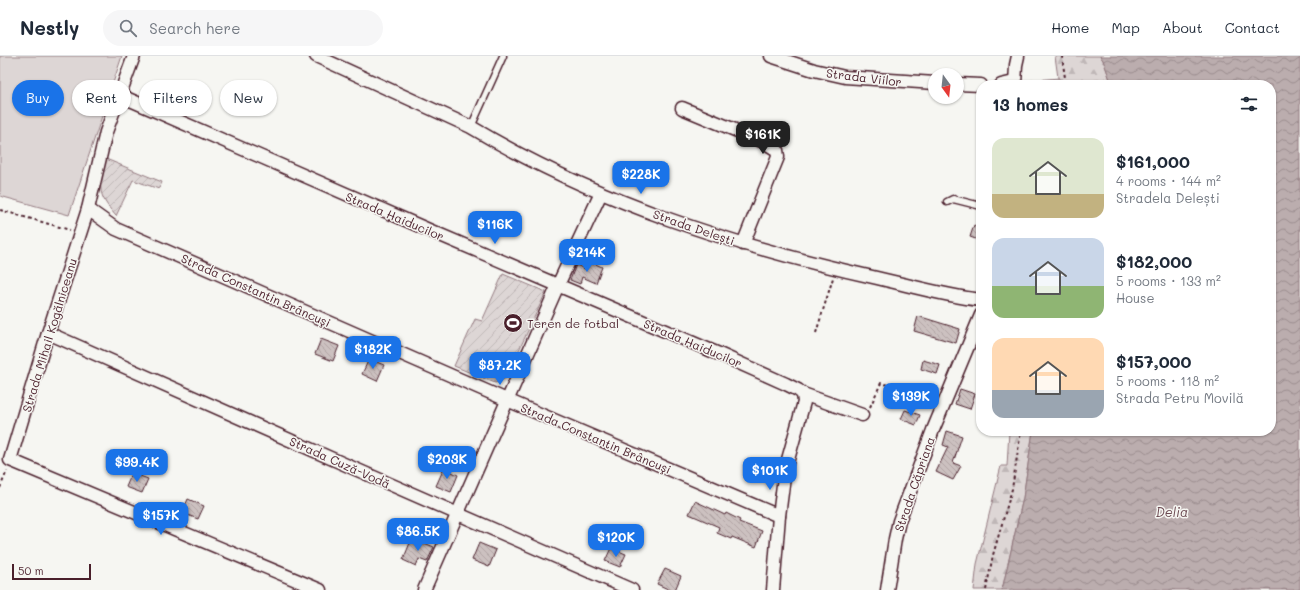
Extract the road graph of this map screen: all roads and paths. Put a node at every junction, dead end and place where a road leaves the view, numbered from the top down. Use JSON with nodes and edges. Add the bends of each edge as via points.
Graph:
{"nodes":[{"id":1,"x":134,"y":56,"type":"edge"},
{"id":2,"x":316,"y":56,"type":"edge"},
{"id":3,"x":504,"y":56,"type":"edge"},
{"id":4,"x":771,"y":56,"type":"edge"},
{"id":5,"x":1018,"y":56,"type":"edge"},
{"id":6,"x":1062,"y":56,"type":"edge"},
{"id":7,"x":125,"y":80,"type":"edge"},
{"id":8,"x":1014,"y":80,"type":"edge"},
{"id":9,"x":1065,"y":80,"type":"edge"},
{"id":10,"x":928,"y":83,"type":"edge"},
{"id":11,"x":964,"y":84,"type":"edge"},
{"id":12,"x":976,"y":85,"type":"edge"},
{"id":13,"x":131,"y":100,"type":"edge"},
{"id":14,"x":682,"y":108,"type":"dead end"},
{"id":15,"x":112,"y":116,"type":"edge"},
{"id":16,"x":471,"y":127,"type":"junction"},
{"id":17,"x":601,"y":193,"type":"junction"},
{"id":18,"x":947,"y":202,"type":"dead end"},
{"id":19,"x":976,"y":205,"type":"edge"},
{"id":20,"x":88,"y":209,"type":"junction"},
{"id":21,"x":0,"y":210,"type":"edge"},
{"id":22,"x":80,"y":233,"type":"junction"},
{"id":23,"x":743,"y":244,"type":"junction"},
{"id":24,"x":836,"y":269,"type":"junction"},
{"id":25,"x":558,"y":285,"type":"junction"},
{"id":26,"x":976,"y":299,"type":"edge"},
{"id":27,"x":976,"y":327,"type":"edge"},
{"id":28,"x":48,"y":333,"type":"junction"},
{"id":29,"x":816,"y":333,"type":"dead end"},
{"id":30,"x":803,"y":394,"type":"junction"},
{"id":31,"x":507,"y":400,"type":"junction"},
{"id":32,"x":944,"y":402,"type":"junction"},
{"id":33,"x":862,"y":415,"type":"joint"},
{"id":34,"x":1020,"y":436,"type":"edge"},
{"id":35,"x":10,"y":460,"type":"junction"},
{"id":36,"x":0,"y":488,"type":"edge"},
{"id":37,"x":457,"y":514,"type":"junction"},
{"id":38,"x":779,"y":516,"type":"junction"},
{"id":39,"x":320,"y":590,"type":"edge"},
{"id":40,"x":424,"y":590,"type":"edge"},
{"id":41,"x":632,"y":590,"type":"edge"},
{"id":42,"x":773,"y":590,"type":"edge"},
{"id":43,"x":887,"y":590,"type":"edge"},
{"id":44,"x":986,"y":590,"type":"edge"}],
"edges":[{"from":1,"to":7,"type":"street","name":"Strada Mihail Kogălniceanu"},
{"from":2,"to":16,"type":"street","name":"Strada Delești"},
{"from":3,"to":16,"type":"lane"},
{"from":4,"to":10,"type":"street","name":"Strada Viilor","via":[[845,77]]},
{"from":5,"to":8,"type":"street"},
{"from":6,"to":9,"type":"path"},
{"from":11,"to":12,"type":"street"},
{"from":13,"to":25,"type":"street","name":"Strada Haiducilor"},
{"from":14,"to":23,"type":"street","via":[[764,142],[777,150],[778,157]]},
{"from":15,"to":20,"type":"street","name":"Strada Mihail Kogălniceanu"},
{"from":16,"to":17,"type":"street","name":"Strada Delești","via":[[492,140]]},
{"from":17,"to":23,"type":"street","name":"Strada Delești"},
{"from":17,"to":25,"type":"street"},
{"from":18,"to":19,"type":"lane","via":[[953,199]]},
{"from":20,"to":22,"type":"street","name":"Strada Mihail Kogălniceanu"},
{"from":20,"to":31,"type":"street","name":"Strada Constantin Brâncuşi","via":[[116,229]]},
{"from":21,"to":22,"type":"path"},
{"from":22,"to":28,"type":"street","name":"Strada Mihail Kogălniceanu"},
{"from":23,"to":24,"type":"street","name":"Strada Delești"},
{"from":24,"to":26,"type":"street","name":"Strada Delești","via":[[942,294]]},
{"from":24,"to":29,"type":"path"},
{"from":25,"to":30,"type":"street","name":"Strada Haiducilor","via":[[719,354]]},
{"from":25,"to":31,"type":"street"},
{"from":27,"to":32,"type":"street","name":"Strada Căpriana"},
{"from":28,"to":35,"type":"street","name":"Strada Mihail Kogălniceanu"},
{"from":28,"to":37,"type":"street","name":"Strada Cuză-Vodă"},
{"from":30,"to":33,"type":"street","name":"Strada Haiducilor"},
{"from":30,"to":38,"type":"street","via":[[804,402],[787,463]]},
{"from":31,"to":37,"type":"street"},
{"from":31,"to":38,"type":"street","name":"Strada Constantin Brâncuşi"},
{"from":32,"to":33,"type":"path","via":[[881,383],[868,411]]},
{"from":32,"to":43,"type":"street","name":"Strada Căpriana","via":[[899,521]]},
{"from":34,"to":44,"type":"path","via":[[1012,489]]},
{"from":35,"to":36,"type":"path"},
{"from":35,"to":39,"type":"street"},
{"from":37,"to":40,"type":"street"},
{"from":37,"to":41,"type":"street","name":"Strada Cuză-Vodă"},
{"from":38,"to":42,"type":"street"}]}
